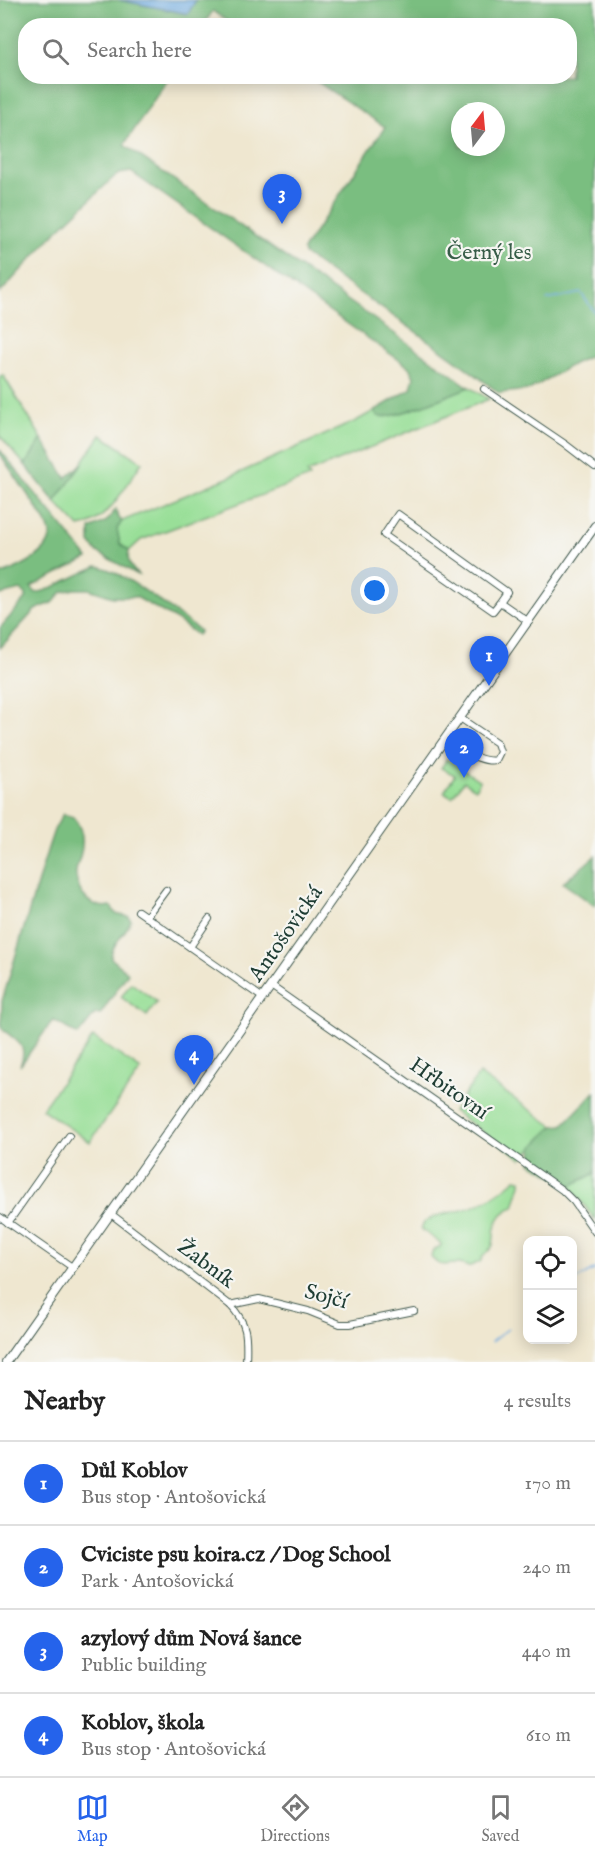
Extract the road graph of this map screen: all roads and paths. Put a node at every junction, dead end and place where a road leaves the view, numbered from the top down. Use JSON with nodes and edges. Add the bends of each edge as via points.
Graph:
{"nodes":[{"id":1,"x":484,"y":389,"type":"dead end"},
{"id":2,"x":595,"y":467,"type":"edge"},
{"id":3,"x":595,"y":526,"type":"edge"},
{"id":4,"x":500,"y":602,"type":"junction"},
{"id":5,"x":529,"y":622,"type":"junction"},
{"id":6,"x":460,"y":718,"type":"junction"},
{"id":7,"x":444,"y":742,"type":"junction"},
{"id":8,"x":165,"y":890,"type":"dead end"},
{"id":9,"x":138,"y":911,"type":"dead end"},
{"id":10,"x":146,"y":917,"type":"junction"},
{"id":11,"x":209,"y":919,"type":"dead end"},
{"id":12,"x":190,"y":947,"type":"junction"},
{"id":13,"x":271,"y":986,"type":"junction"},
{"id":14,"x":263,"y":998,"type":"junction"},
{"id":15,"x":69,"y":1136,"type":"dead end"},
{"id":16,"x":111,"y":1214,"type":"junction"},
{"id":17,"x":0,"y":1217,"type":"edge"},
{"id":18,"x":8,"y":1223,"type":"junction"},
{"id":19,"x":595,"y":1232,"type":"edge"},
{"id":20,"x":72,"y":1267,"type":"junction"},
{"id":21,"x":230,"y":1305,"type":"junction"},
{"id":22,"x":414,"y":1311,"type":"dead end"},
{"id":23,"x":6,"y":1362,"type":"edge"},
{"id":24,"x":246,"y":1362,"type":"edge"}],
"edges":[{"from":1,"to":2,"type":"street"},
{"from":3,"to":5,"type":"street","name":"Antošovická"},
{"from":4,"to":4,"type":"street","via":[[507,592],[398,514],[384,535],[494,611]]},
{"from":4,"to":5,"type":"street"},
{"from":5,"to":6,"type":"street","name":"Antošovická"},
{"from":6,"to":7,"type":"street","name":"Antošovická"},
{"from":6,"to":7,"type":"street","via":[[497,744],[500,752],[496,760],[484,760]]},
{"from":7,"to":13,"type":"street","name":"Antošovická"},
{"from":8,"to":10,"type":"street"},
{"from":9,"to":10,"type":"street"},
{"from":10,"to":12,"type":"street"},
{"from":11,"to":12,"type":"street"},
{"from":12,"to":14,"type":"street"},
{"from":13,"to":14,"type":"street","name":"Antošovická"},
{"from":13,"to":19,"type":"street","name":"Hřbitovní","via":[[562,1190]]},
{"from":14,"to":16,"type":"street","name":"Antošovická"},
{"from":15,"to":18,"type":"street"},
{"from":16,"to":20,"type":"street","name":"Antošovická"},
{"from":16,"to":21,"type":"street","name":"Žabník"},
{"from":17,"to":18,"type":"street"},
{"from":18,"to":20,"type":"street"},
{"from":20,"to":23,"type":"street","name":"Antošovická"},
{"from":21,"to":22,"type":"street","name":"Sojčí","via":[[259,1299],[340,1324]]},
{"from":21,"to":24,"type":"street","name":"Žabník","via":[[243,1321]]}]}
